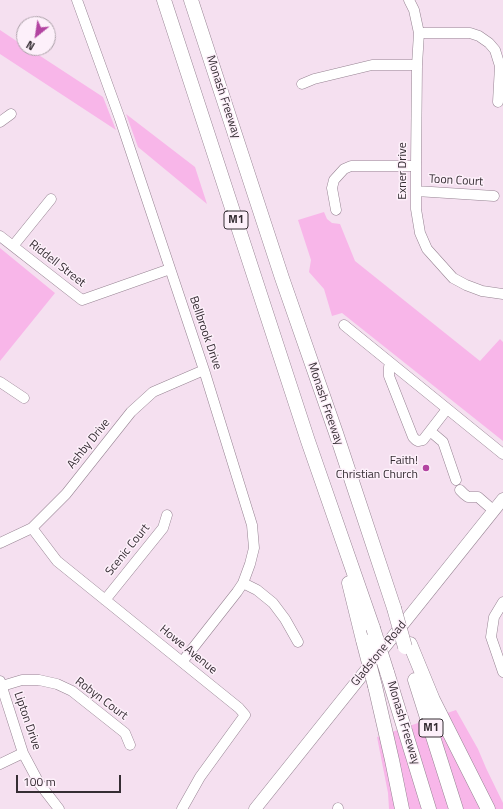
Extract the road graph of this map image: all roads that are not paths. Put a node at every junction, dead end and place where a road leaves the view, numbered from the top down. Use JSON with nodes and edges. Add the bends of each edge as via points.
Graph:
{"nodes":[{"id":1,"x":77,"y":0,"type":"edge"},
{"id":2,"x":164,"y":0,"type":"edge"},
{"id":3,"x":191,"y":0,"type":"edge"},
{"id":4,"x":409,"y":0,"type":"edge"},
{"id":5,"x":419,"y":34,"type":"junction"},
{"id":6,"x":417,"y":65,"type":"junction"},
{"id":7,"x":302,"y":84,"type":"dead end"},
{"id":8,"x":498,"y":102,"type":"dead end"},
{"id":9,"x":11,"y":114,"type":"dead end"},
{"id":10,"x":0,"y":122,"type":"edge"},
{"id":11,"x":416,"y":166,"type":"junction"},
{"id":12,"x":416,"y":191,"type":"junction"},
{"id":13,"x":494,"y":196,"type":"dead end"},
{"id":14,"x":51,"y":199,"type":"dead end"},
{"id":15,"x":336,"y":210,"type":"dead end"},
{"id":16,"x":0,"y":236,"type":"edge"},
{"id":17,"x":13,"y":246,"type":"junction"},
{"id":18,"x":170,"y":269,"type":"junction"},
{"id":19,"x":503,"y":294,"type":"edge"},
{"id":20,"x":344,"y":325,"type":"dead end"},
{"id":21,"x":392,"y":364,"type":"junction"},
{"id":22,"x":204,"y":370,"type":"junction"},
{"id":23,"x":0,"y":382,"type":"edge"},
{"id":24,"x":24,"y":398,"type":"dead end"},
{"id":25,"x":447,"y":409,"type":"junction"},
{"id":26,"x":430,"y":431,"type":"junction"},
{"id":27,"x":503,"y":454,"type":"edge"},
{"id":28,"x":503,"y":498,"type":"edge"},
{"id":29,"x":493,"y":510,"type":"junction"},
{"id":30,"x":333,"y":514,"type":"junction"},
{"id":31,"x":168,"y":515,"type":"dead end"},
{"id":32,"x":32,"y":528,"type":"junction"},
{"id":33,"x":0,"y":543,"type":"edge"},
{"id":34,"x":243,"y":583,"type":"junction"},
{"id":35,"x":105,"y":600,"type":"junction"},
{"id":36,"x":503,"y":602,"type":"edge"},
{"id":37,"x":298,"y":642,"type":"dead end"},
{"id":38,"x":407,"y":646,"type":"junction"},
{"id":39,"x":182,"y":662,"type":"junction"},
{"id":40,"x":503,"y":672,"type":"edge"},
{"id":41,"x":1,"y":683,"type":"edge"},
{"id":42,"x":130,"y":744,"type":"dead end"},
{"id":43,"x":23,"y":753,"type":"junction"},
{"id":44,"x":0,"y":764,"type":"edge"},
{"id":45,"x":59,"y":809,"type":"edge"},
{"id":46,"x":182,"y":809,"type":"edge"},
{"id":47,"x":255,"y":809,"type":"edge"},
{"id":48,"x":402,"y":809,"type":"edge"},
{"id":49,"x":429,"y":809,"type":"edge"},
{"id":50,"x":456,"y":809,"type":"edge"},
{"id":51,"x":488,"y":809,"type":"edge"}],
"edges":[{"from":1,"to":18,"type":"street","name":"Bellbrook Drive"},
{"from":2,"to":30,"type":"highway","name":"Monash Freeway","number":"M1"},
{"from":3,"to":38,"type":"highway","name":"Monash Freeway","number":"M1","bridge":true},
{"from":4,"to":5,"type":"street","name":"Exner Drive"},
{"from":5,"to":6,"type":"street","name":"Exner Drive"},
{"from":5,"to":8,"type":"street","via":[[470,34],[479,36],[489,43],[498,56],[500,66]]},
{"from":6,"to":7,"type":"street","via":[[372,65]]},
{"from":6,"to":11,"type":"street","name":"Exner Drive"},
{"from":9,"to":10,"type":"street"},
{"from":11,"to":12,"type":"street","name":"Exner Drive"},
{"from":11,"to":15,"type":"street","via":[[351,166],[344,169],[334,180],[332,188]]},
{"from":12,"to":13,"type":"street","name":"Toon Court"},
{"from":12,"to":19,"type":"street","name":"Exner Drive","via":[[420,233],[427,249],[453,278],[482,291]]},
{"from":14,"to":17,"type":"street"},
{"from":16,"to":17,"type":"street","name":"Riddell Street"},
{"from":17,"to":18,"type":"street","name":"Riddell Street","via":[[82,300]]},
{"from":18,"to":22,"type":"street","name":"Bellbrook Drive"},
{"from":20,"to":21,"type":"street"},
{"from":21,"to":25,"type":"street"},
{"from":21,"to":26,"type":"street","via":[[389,367],[389,376],[413,437],[420,441]]},
{"from":22,"to":32,"type":"street","name":"Ashby Drive","via":[[153,392],[131,412],[66,494]]},
{"from":22,"to":34,"type":"street","name":"Bellbrook Drive","via":[[252,525],[254,548]]},
{"from":23,"to":24,"type":"street"},
{"from":25,"to":26,"type":"street"},
{"from":25,"to":27,"type":"street"},
{"from":26,"to":29,"type":"street","via":[[443,442],[458,485],[464,494],[468,497],[478,497]]},
{"from":28,"to":29,"type":"main road","name":"Gladstone Road"},
{"from":29,"to":47,"type":"main road","name":"Gladstone Road"},
{"from":30,"to":48,"type":"highway","bridge":true},
{"from":30,"to":49,"type":"highway","name":"Monash Freeway","number":"M1","bridge":true,"via":[[387,672]]},
{"from":31,"to":35,"type":"street","name":"Scenic Court","via":[[163,528]]},
{"from":32,"to":33,"type":"street","name":"Ashby Drive"},
{"from":32,"to":35,"type":"street","name":"Howe Avenue","via":[[57,561]]},
{"from":34,"to":37,"type":"street","via":[[273,603],[286,619]]},
{"from":34,"to":39,"type":"street","name":"Bellbrook Drive"},
{"from":35,"to":39,"type":"street","name":"Howe Avenue"},
{"from":36,"to":40,"type":"street","via":[[494,617],[491,637]]},
{"from":38,"to":50,"type":"highway","name":"Monash Freeway","number":"M1"},
{"from":38,"to":51,"type":"highway"},
{"from":39,"to":46,"type":"street","name":"Howe Avenue","via":[[245,715],[200,777]]},
{"from":41,"to":42,"type":"street","name":"Robyn Court","via":[[39,680],[72,691],[125,733]]},
{"from":41,"to":43,"type":"street","name":"Lipton Drive"},
{"from":43,"to":44,"type":"street"},
{"from":43,"to":45,"type":"street","name":"Lipton Drive","via":[[39,783]]}]}
